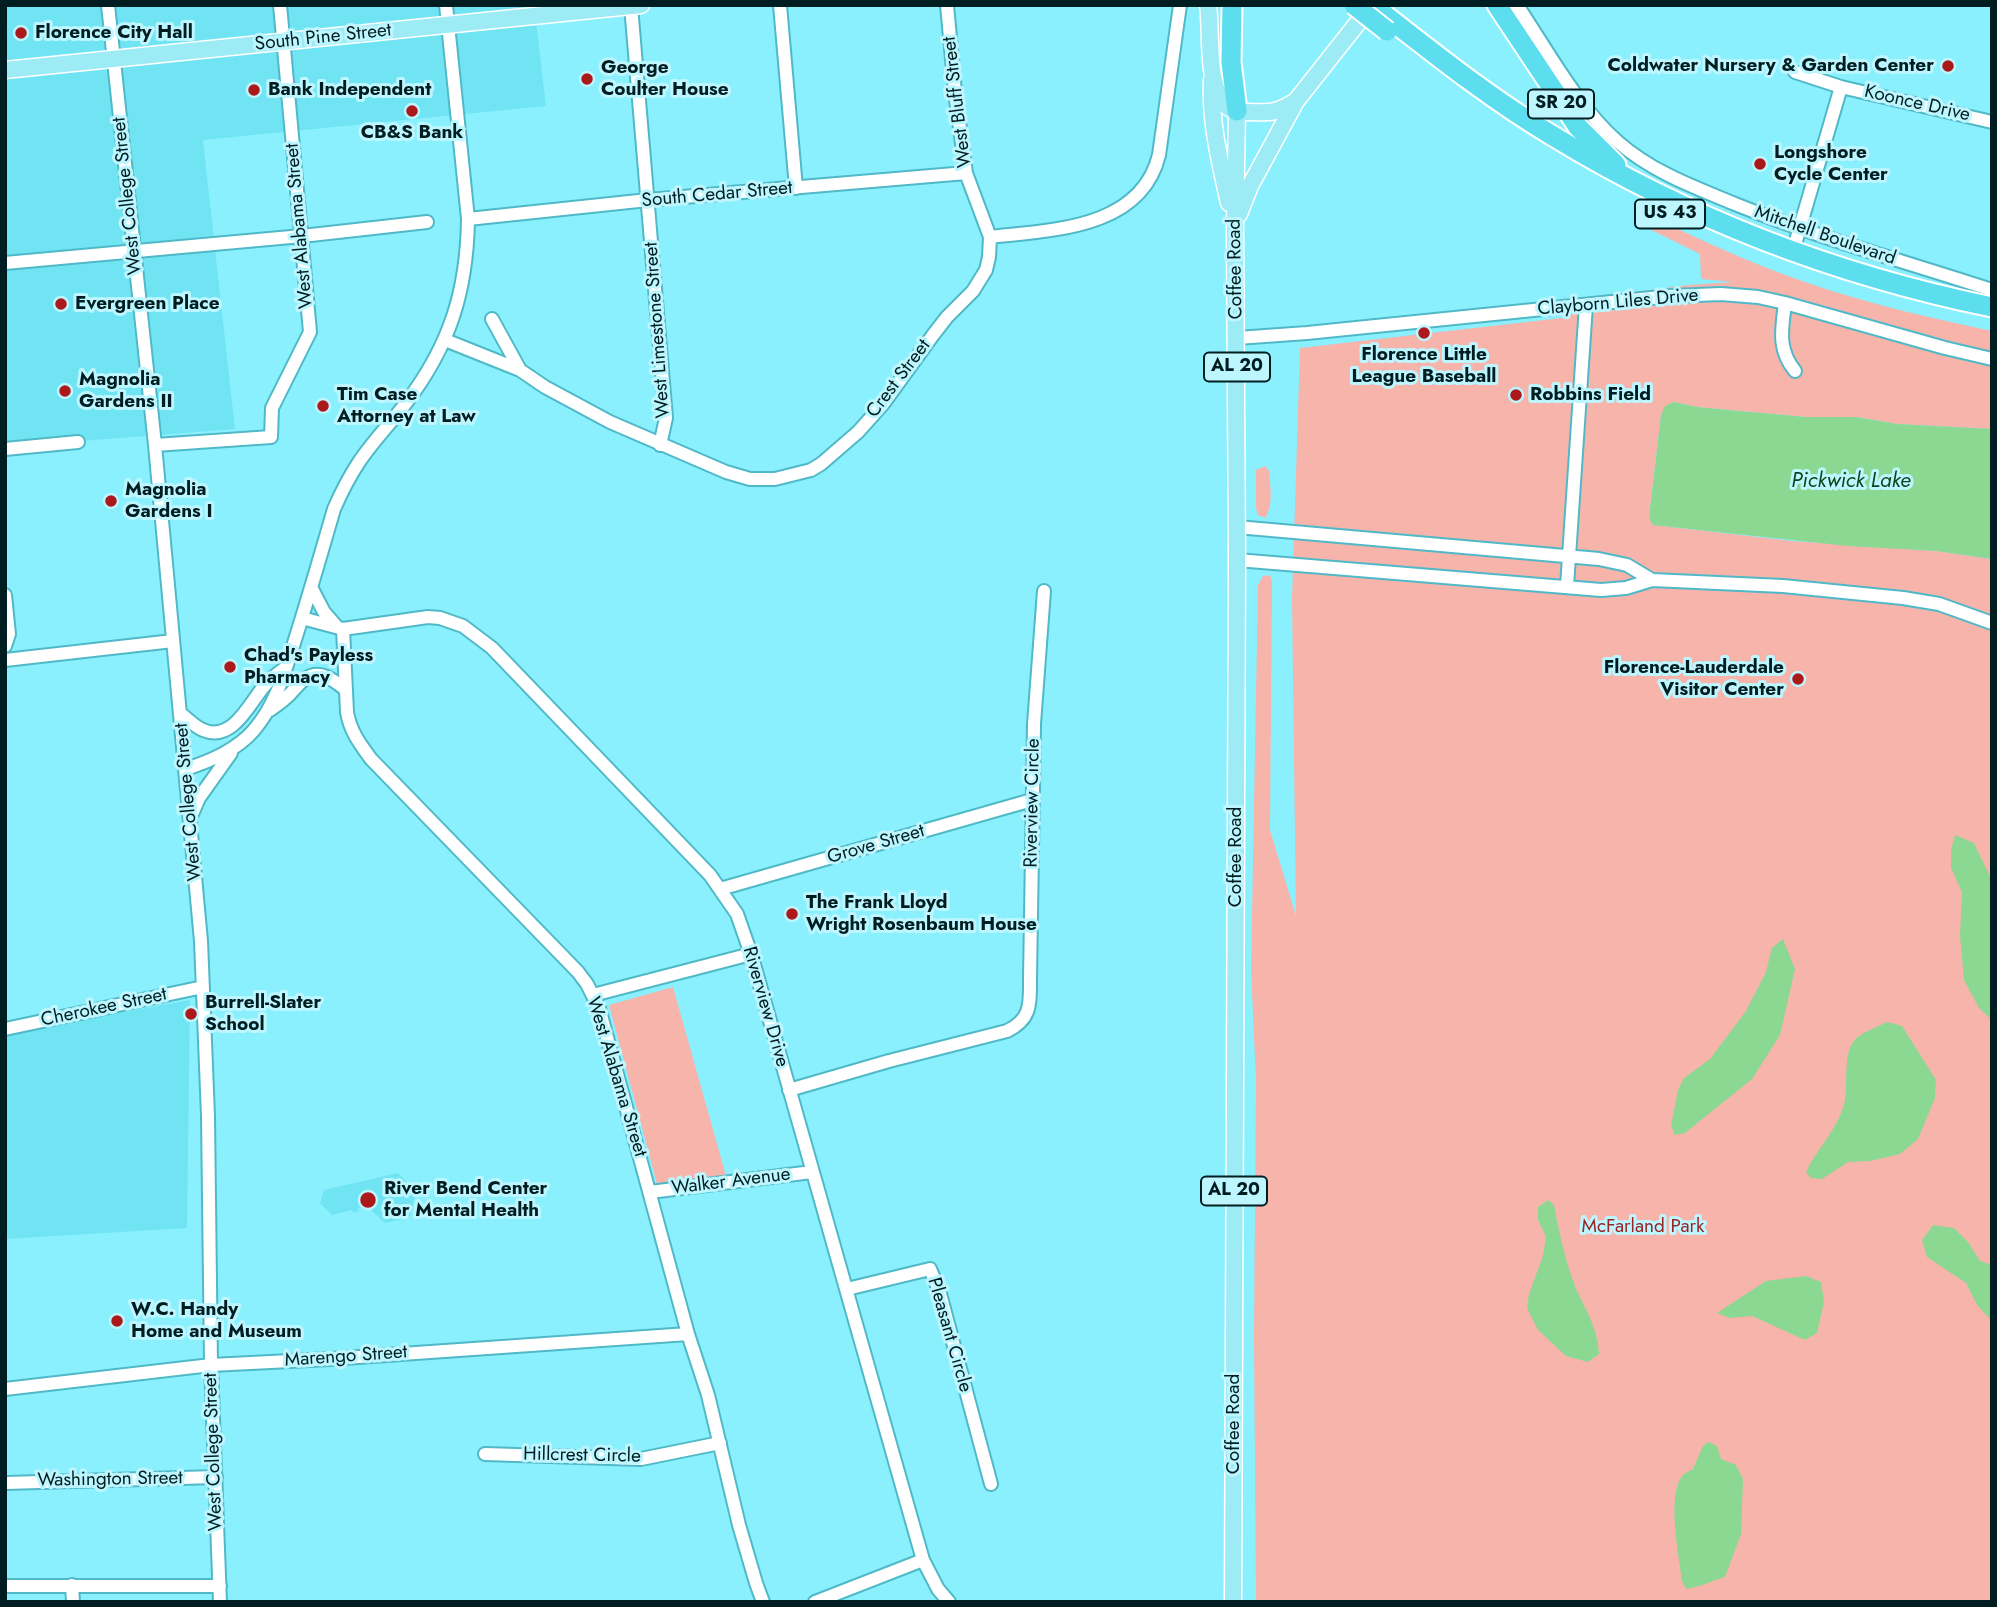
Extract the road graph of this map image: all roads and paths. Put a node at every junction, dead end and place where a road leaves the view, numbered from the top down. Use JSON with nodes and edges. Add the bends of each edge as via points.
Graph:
{"nodes":[{"id":1,"x":108,"y":5,"type":"edge"},
{"id":2,"x":280,"y":5,"type":"edge"},
{"id":3,"x":446,"y":5,"type":"edge"},
{"id":4,"x":780,"y":5,"type":"edge"},
{"id":5,"x":947,"y":5,"type":"edge"},
{"id":6,"x":1180,"y":5,"type":"edge"},
{"id":7,"x":1209,"y":5,"type":"edge"},
{"id":8,"x":1232,"y":5,"type":"edge"},
{"id":9,"x":1243,"y":5,"type":"edge"},
{"id":10,"x":1354,"y":5,"type":"edge"},
{"id":11,"x":1372,"y":5,"type":"edge"},
{"id":12,"x":1497,"y":5,"type":"edge"},
{"id":13,"x":1517,"y":5,"type":"edge"},
{"id":14,"x":626,"y":6,"type":"edge"},
{"id":15,"x":447,"y":24,"type":"junction"},
{"id":16,"x":1390,"y":27,"type":"junction"},
{"id":17,"x":284,"y":42,"type":"junction"},
{"id":18,"x":114,"y":59,"type":"junction"},
{"id":19,"x":1212,"y":70,"type":"junction"},
{"id":20,"x":5,"y":71,"type":"edge"},
{"id":21,"x":1795,"y":72,"type":"dead end"},
{"id":22,"x":1841,"y":87,"type":"junction"},
{"id":23,"x":1296,"y":101,"type":"junction"},
{"id":24,"x":1237,"y":111,"type":"junction"},
{"id":25,"x":1992,"y":122,"type":"edge"},
{"id":26,"x":966,"y":173,"type":"junction"},
{"id":27,"x":1681,"y":182,"type":"junction"},
{"id":28,"x":796,"y":188,"type":"junction"},
{"id":29,"x":1644,"y":188,"type":"junction"},
{"id":30,"x":648,"y":200,"type":"junction"},
{"id":31,"x":1671,"y":201,"type":"junction"},
{"id":32,"x":468,"y":219,"type":"junction"},
{"id":33,"x":427,"y":222,"type":"dead end"},
{"id":34,"x":1235,"y":226,"type":"junction"},
{"id":35,"x":1800,"y":229,"type":"junction"},
{"id":36,"x":302,"y":236,"type":"junction"},
{"id":37,"x":990,"y":237,"type":"junction"},
{"id":38,"x":134,"y":251,"type":"junction"},
{"id":39,"x":1793,"y":251,"type":"junction"},
{"id":40,"x":5,"y":263,"type":"edge"},
{"id":41,"x":1991,"y":296,"type":"edge"},
{"id":42,"x":1785,"y":303,"type":"junction"},
{"id":43,"x":1586,"y":305,"type":"junction"},
{"id":44,"x":1992,"y":317,"type":"edge"},
{"id":45,"x":492,"y":319,"type":"dead end"},
{"id":46,"x":1237,"y":338,"type":"junction"},
{"id":47,"x":445,"y":341,"type":"junction"},
{"id":48,"x":1992,"y":359,"type":"edge"},
{"id":49,"x":520,"y":370,"type":"junction"},
{"id":50,"x":1795,"y":371,"type":"dead end"},
{"id":51,"x":78,"y":442,"type":"dead end"},
{"id":52,"x":155,"y":445,"type":"junction"},
{"id":53,"x":660,"y":445,"type":"junction"},
{"id":54,"x":5,"y":449,"type":"edge"},
{"id":55,"x":1237,"y":527,"type":"junction"},
{"id":56,"x":1569,"y":555,"type":"junction"},
{"id":57,"x":1237,"y":560,"type":"junction"},
{"id":58,"x":1652,"y":580,"type":"junction"},
{"id":59,"x":1567,"y":586,"type":"junction"},
{"id":60,"x":311,"y":587,"type":"junction"},
{"id":61,"x":1044,"y":590,"type":"dead end"},
{"id":62,"x":5,"y":595,"type":"edge"},
{"id":63,"x":302,"y":618,"type":"junction"},
{"id":64,"x":1992,"y":623,"type":"edge"},
{"id":65,"x":340,"y":628,"type":"junction"},
{"id":66,"x":173,"y":641,"type":"junction"},
{"id":67,"x":5,"y":646,"type":"edge"},
{"id":68,"x":5,"y":660,"type":"edge"},
{"id":69,"x":286,"y":667,"type":"junction"},
{"id":70,"x":346,"y":690,"type":"junction"},
{"id":71,"x":267,"y":712,"type":"junction"},
{"id":72,"x":181,"y":714,"type":"junction"},
{"id":73,"x":236,"y":745,"type":"junction"},
{"id":74,"x":186,"y":769,"type":"junction"},
{"id":75,"x":1032,"y":800,"type":"junction"},
{"id":76,"x":191,"y":817,"type":"junction"},
{"id":77,"x":720,"y":889,"type":"junction"},
{"id":78,"x":751,"y":954,"type":"junction"},
{"id":79,"x":203,"y":987,"type":"junction"},
{"id":80,"x":593,"y":995,"type":"junction"},
{"id":81,"x":5,"y":1029,"type":"edge"},
{"id":82,"x":789,"y":1090,"type":"junction"},
{"id":83,"x":812,"y":1172,"type":"junction"},
{"id":84,"x":650,"y":1192,"type":"junction"},
{"id":85,"x":847,"y":1289,"type":"junction"},
{"id":86,"x":688,"y":1334,"type":"junction"},
{"id":87,"x":211,"y":1365,"type":"junction"},
{"id":88,"x":5,"y":1389,"type":"edge"},
{"id":89,"x":719,"y":1443,"type":"junction"},
{"id":90,"x":485,"y":1454,"type":"dead end"},
{"id":91,"x":216,"y":1477,"type":"junction"},
{"id":92,"x":5,"y":1483,"type":"edge"},
{"id":93,"x":991,"y":1484,"type":"dead end"},
{"id":94,"x":923,"y":1560,"type":"junction"},
{"id":95,"x":5,"y":1586,"type":"edge"},
{"id":96,"x":72,"y":1586,"type":"junction"},
{"id":97,"x":220,"y":1586,"type":"junction"},
{"id":98,"x":72,"y":1602,"type":"edge"},
{"id":99,"x":220,"y":1602,"type":"edge"},
{"id":100,"x":763,"y":1602,"type":"edge"},
{"id":101,"x":815,"y":1602,"type":"edge"},
{"id":102,"x":949,"y":1602,"type":"edge"},
{"id":103,"x":1233,"y":1602,"type":"edge"}],
"edges":[{"from":1,"to":18,"type":"street","name":"West College Street"},
{"from":2,"to":17,"type":"street","name":"West Alabama Street"},
{"from":3,"to":15,"type":"street"},
{"from":4,"to":28,"type":"street"},
{"from":5,"to":26,"type":"street","name":"West Bluff Street"},
{"from":6,"to":37,"type":"street","via":[[1158,155],[1143,189],[1102,218]]},
{"from":7,"to":19,"type":"main road"},
{"from":8,"to":24,"type":"highway","via":[[1231,61]]},
{"from":9,"to":24,"type":"highway"},
{"from":10,"to":16,"type":"highway","number":"US 43","bridge":true},
{"from":11,"to":16,"type":"highway","number":"US 43"},
{"from":11,"to":23,"type":"main road"},
{"from":12,"to":29,"type":"highway","number":"SR 20","via":[[1578,127]]},
{"from":13,"to":27,"type":"street","name":"Mitchell Boulevard","via":[[1575,93],[1615,140]]},
{"from":14,"to":15,"type":"main road","name":"South Pine Street"},
{"from":14,"to":30,"type":"street","name":"West Limestone Street"},
{"from":15,"to":17,"type":"main road","name":"South Pine Street"},
{"from":15,"to":32,"type":"street"},
{"from":16,"to":29,"type":"highway","number":"US 43","via":[[1520,115]]},
{"from":16,"to":44,"type":"highway","number":"US 43","via":[[1500,117],[1665,212],[1833,278]]},
{"from":17,"to":18,"type":"main road","name":"South Pine Street"},
{"from":17,"to":36,"type":"street","name":"West Alabama Street"},
{"from":18,"to":20,"type":"main road","name":"South Pine Street"},
{"from":18,"to":38,"type":"street","name":"West College Street"},
{"from":19,"to":24,"type":"main road","via":[[1225,104]]},
{"from":19,"to":34,"type":"main road","via":[[1216,143]]},
{"from":21,"to":22,"type":"street","name":"Koonce Drive"},
{"from":22,"to":25,"type":"street","name":"Koonce Drive"},
{"from":22,"to":35,"type":"street"},
{"from":23,"to":24,"type":"main road","via":[[1273,113]]},
{"from":23,"to":34,"type":"main road","via":[[1250,186]]},
{"from":24,"to":34,"type":"main road","name":"Coffee Road","number":"AL 20"},
{"from":26,"to":28,"type":"street","name":"South Cedar Street"},
{"from":26,"to":37,"type":"street","name":"West Bluff Street"},
{"from":27,"to":31,"type":"street"},
{"from":27,"to":35,"type":"street","name":"Mitchell Boulevard"},
{"from":28,"to":30,"type":"street","name":"South Cedar Street"},
{"from":29,"to":31,"type":"highway","number":"US 43"},
{"from":30,"to":32,"type":"street","name":"South Cedar Street"},
{"from":30,"to":53,"type":"street","name":"West Limestone Street","via":[[666,418]]},
{"from":31,"to":39,"type":"highway","number":"US 43"},
{"from":32,"to":47,"type":"street","via":[[464,280]]},
{"from":33,"to":36,"type":"street"},
{"from":34,"to":46,"type":"main road","name":"Coffee Road","number":"AL 20"},
{"from":35,"to":39,"type":"street"},
{"from":35,"to":41,"type":"street","name":"Mitchell Boulevard"},
{"from":36,"to":38,"type":"street"},
{"from":36,"to":52,"type":"street","name":"West Alabama Street","via":[[310,332],[272,408],[271,437]]},
{"from":37,"to":53,"type":"street","name":"Crest Street","via":[[986,270],[972,291],[859,432],[821,464],[787,477],[750,479]]},
{"from":38,"to":40,"type":"street"},
{"from":38,"to":52,"type":"street","name":"West College Street"},
{"from":39,"to":41,"type":"highway","number":"US 43","via":[[1943,297]]},
{"from":42,"to":43,"type":"street","name":"Clayborn Liles Drive","via":[[1721,294]]},
{"from":42,"to":48,"type":"street","name":"Clayborn Liles Drive"},
{"from":42,"to":50,"type":"street","via":[[1781,339]]},
{"from":43,"to":46,"type":"street","name":"Clayborn Liles Drive"},
{"from":43,"to":56,"type":"street"},
{"from":45,"to":49,"type":"street"},
{"from":46,"to":55,"type":"main road","name":"Coffee Road","number":"AL 20"},
{"from":47,"to":49,"type":"street","name":"Crest Street"},
{"from":47,"to":60,"type":"street","via":[[345,486]]},
{"from":49,"to":53,"type":"street","name":"Crest Street","via":[[588,411]]},
{"from":51,"to":54,"type":"street"},
{"from":52,"to":66,"type":"street","name":"West College Street"},
{"from":55,"to":56,"type":"street"},
{"from":55,"to":57,"type":"main road","name":"Coffee Road","number":"AL 20"},
{"from":56,"to":58,"type":"street","via":[[1627,565]]},
{"from":56,"to":59,"type":"street"},
{"from":57,"to":59,"type":"street"},
{"from":57,"to":103,"type":"main road","name":"Coffee Road","number":"AL 20"},
{"from":58,"to":59,"type":"street","via":[[1601,590]]},
{"from":58,"to":64,"type":"street","via":[[1903,598],[1939,604]]},
{"from":60,"to":63,"type":"street"},
{"from":60,"to":65,"type":"street","via":[[324,612]]},
{"from":61,"to":75,"type":"street","name":"Riverview Circle"},
{"from":62,"to":67,"type":"street","via":[[9,634]]},
{"from":63,"to":65,"type":"street","name":"Riverview Drive"},
{"from":63,"to":69,"type":"street"},
{"from":65,"to":70,"type":"street","name":"West Alabama Street"},
{"from":65,"to":77,"type":"street","name":"Riverview Drive","via":[[428,617],[452,621],[473,632]]},
{"from":66,"to":68,"type":"street"},
{"from":66,"to":72,"type":"street","name":"West College Street"},
{"from":69,"to":71,"type":"street"},
{"from":69,"to":72,"type":"street","via":[[232,726],[204,731]]},
{"from":70,"to":71,"type":"street","via":[[335,680],[316,675],[306,678]]},
{"from":70,"to":80,"type":"street","name":"West Alabama Street","via":[[349,723],[371,759],[578,972]]},
{"from":71,"to":73,"type":"street"},
{"from":72,"to":74,"type":"street","name":"West College Street"},
{"from":73,"to":74,"type":"street"},
{"from":73,"to":76,"type":"street"},
{"from":74,"to":76,"type":"street","name":"West College Street"},
{"from":75,"to":77,"type":"street","name":"Grove Street"},
{"from":75,"to":82,"type":"street","name":"Riverview Circle","via":[[1030,1003],[1026,1016],[1007,1031]]},
{"from":76,"to":79,"type":"street","name":"West College Street"},
{"from":77,"to":78,"type":"street","name":"Riverview Drive","via":[[737,914]]},
{"from":78,"to":80,"type":"street"},
{"from":78,"to":82,"type":"street","name":"Riverview Drive"},
{"from":79,"to":81,"type":"street","name":"Cherokee Street"},
{"from":79,"to":87,"type":"street","name":"West College Street"},
{"from":80,"to":84,"type":"street","name":"West Alabama Street"},
{"from":82,"to":83,"type":"street","name":"Riverview Drive"},
{"from":83,"to":84,"type":"street","name":"Walker Avenue"},
{"from":83,"to":85,"type":"street","name":"Riverview Drive"},
{"from":84,"to":86,"type":"street","name":"West Alabama Street"},
{"from":85,"to":93,"type":"street","name":"Pleasant Circle","via":[[930,1269]]},
{"from":85,"to":94,"type":"street","name":"Riverview Drive"},
{"from":86,"to":87,"type":"street","name":"Marengo Street"},
{"from":86,"to":89,"type":"street","name":"West Alabama Street"},
{"from":87,"to":88,"type":"street","name":"Marengo Street"},
{"from":87,"to":91,"type":"street","name":"West College Street"},
{"from":89,"to":90,"type":"street","name":"Hillcrest Circle","via":[[641,1459]]},
{"from":89,"to":100,"type":"street","name":"West Alabama Street"},
{"from":91,"to":92,"type":"street","name":"Washington Street"},
{"from":91,"to":97,"type":"street","name":"West College Street"},
{"from":94,"to":101,"type":"street"},
{"from":94,"to":102,"type":"street","name":"Riverview Drive"},
{"from":95,"to":96,"type":"street"},
{"from":96,"to":97,"type":"street"},
{"from":96,"to":98,"type":"street"},
{"from":97,"to":99,"type":"street","name":"West College Street"}]}
